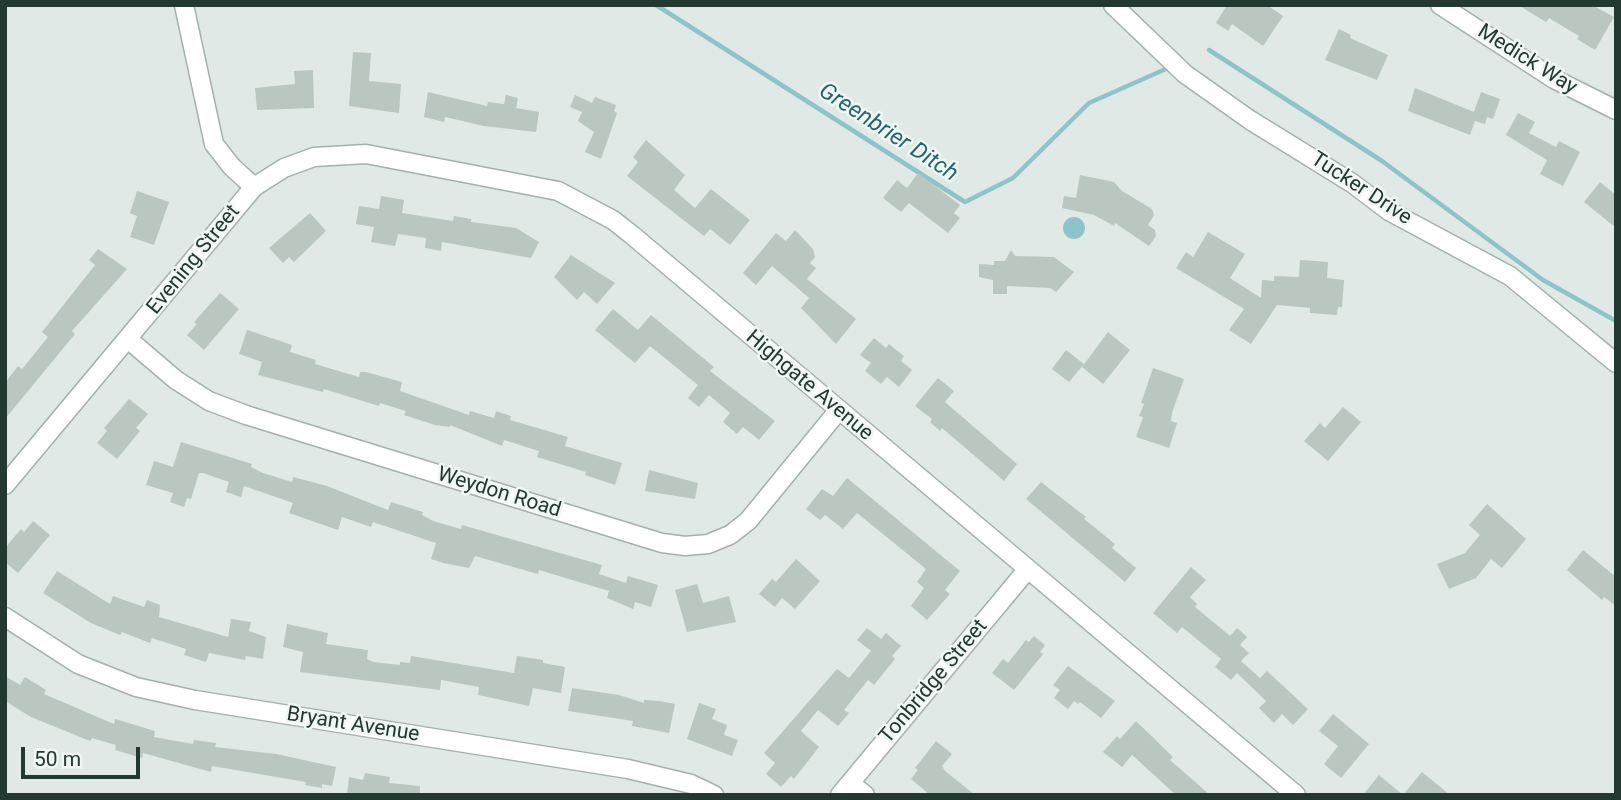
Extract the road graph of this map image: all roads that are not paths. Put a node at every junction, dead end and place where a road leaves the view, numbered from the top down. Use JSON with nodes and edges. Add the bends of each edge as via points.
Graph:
{"nodes":[{"id":1,"x":184,"y":5,"type":"edge"},
{"id":2,"x":1113,"y":5,"type":"edge"},
{"id":3,"x":1440,"y":5,"type":"edge"},
{"id":4,"x":1616,"y":110,"type":"edge"},
{"id":5,"x":254,"y":187,"type":"junction"},
{"id":6,"x":129,"y":340,"type":"junction"},
{"id":7,"x":1616,"y":363,"type":"edge"},
{"id":8,"x":838,"y":411,"type":"junction"},
{"id":9,"x":5,"y":485,"type":"edge"},
{"id":10,"x":1027,"y":570,"type":"junction"},
{"id":11,"x":5,"y":617,"type":"edge"},
{"id":12,"x":845,"y":789,"type":"edge"},
{"id":13,"x":714,"y":795,"type":"edge"},
{"id":14,"x":865,"y":795,"type":"edge"},
{"id":15,"x":1296,"y":795,"type":"edge"}],
"edges":[{"from":1,"to":5,"type":"street","name":"Evening Street","via":[[214,144]]},
{"from":2,"to":7,"type":"street","name":"Tucker Drive","via":[[1185,74],[1389,211],[1510,276]]},
{"from":3,"to":4,"type":"street","name":"Medick Way","via":[[1554,79]]},
{"from":5,"to":6,"type":"street","name":"Evening Street"},
{"from":5,"to":8,"type":"street","name":"Highgate Avenue","via":[[284,168],[338,153],[366,154],[558,191],[613,219]]},
{"from":6,"to":8,"type":"street","name":"Weydon Road","via":[[187,387],[246,415],[649,539],[685,546],[708,544],[748,521]]},
{"from":6,"to":9,"type":"street","name":"Evening Street"},
{"from":8,"to":10,"type":"street","name":"Highgate Avenue"},
{"from":10,"to":12,"type":"street","name":"Tonbridge Street"},
{"from":10,"to":15,"type":"street","name":"Highgate Avenue"},
{"from":11,"to":13,"type":"street","name":"Bryant Avenue","via":[[78,664],[136,687],[628,769]]},
{"from":12,"to":14,"type":"street"}]}
